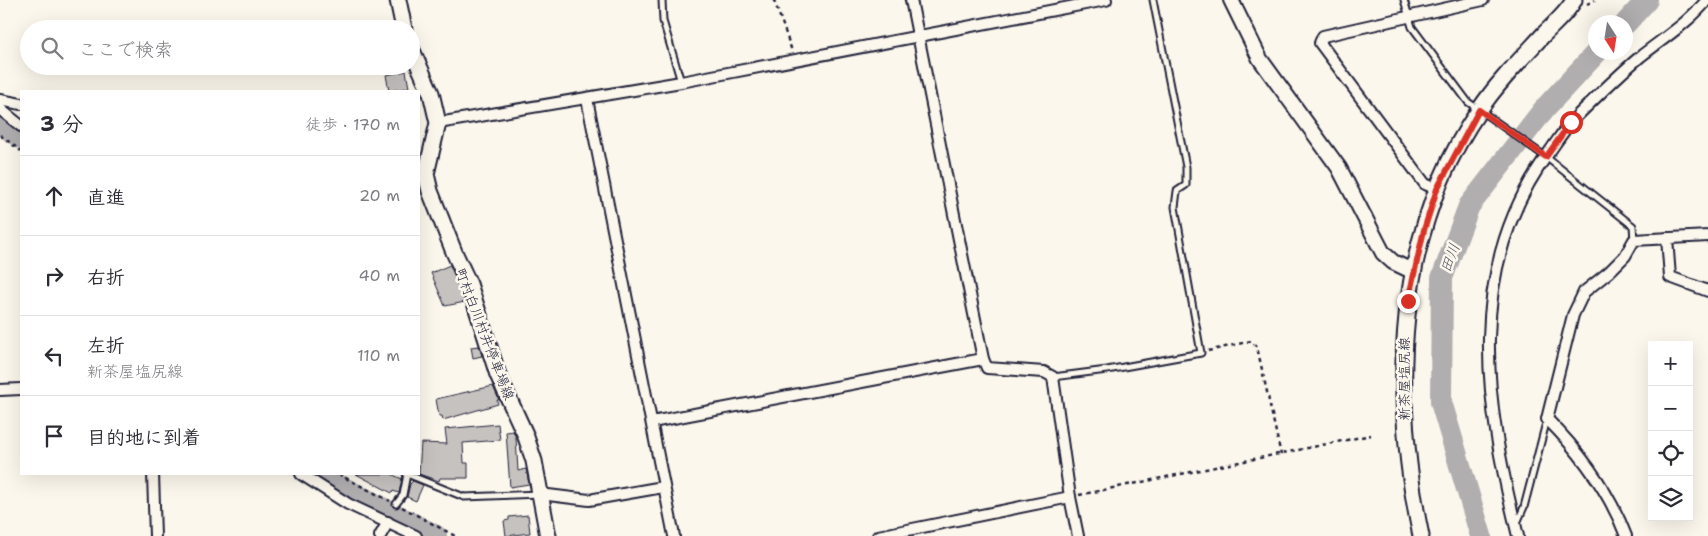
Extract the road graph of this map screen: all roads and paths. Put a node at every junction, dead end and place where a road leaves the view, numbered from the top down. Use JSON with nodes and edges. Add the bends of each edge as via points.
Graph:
{"nodes":[{"id":1,"x":398,"y":0,"type":"edge"},
{"id":2,"x":662,"y":0,"type":"edge"},
{"id":3,"x":774,"y":0,"type":"edge"},
{"id":4,"x":910,"y":0,"type":"edge"},
{"id":5,"x":1106,"y":0,"type":"edge"},
{"id":6,"x":1153,"y":0,"type":"edge"},
{"id":7,"x":1232,"y":0,"type":"edge"},
{"id":8,"x":1404,"y":0,"type":"edge"},
{"id":9,"x":1483,"y":0,"type":"edge"},
{"id":10,"x":1574,"y":0,"type":"edge"},
{"id":11,"x":1707,"y":0,"type":"edge"},
{"id":12,"x":1408,"y":17,"type":"junction"},
{"id":13,"x":402,"y":20,"type":"edge"},
{"id":14,"x":917,"y":35,"type":"junction"},
{"id":15,"x":794,"y":60,"type":"junction"},
{"id":16,"x":420,"y":68,"type":"edge"},
{"id":17,"x":681,"y":82,"type":"junction"},
{"id":18,"x":587,"y":99,"type":"junction"},
{"id":19,"x":0,"y":100,"type":"edge"},
{"id":20,"x":20,"y":104,"type":"edge"},
{"id":21,"x":0,"y":109,"type":"edge"},
{"id":22,"x":1483,"y":112,"type":"junction"},
{"id":23,"x":438,"y":123,"type":"junction"},
{"id":24,"x":20,"y":125,"type":"edge"},
{"id":25,"x":0,"y":135,"type":"edge"},
{"id":26,"x":20,"y":150,"type":"edge"},
{"id":27,"x":1544,"y":156,"type":"junction"},
{"id":28,"x":422,"y":173,"type":"edge"},
{"id":29,"x":1437,"y":189,"type":"junction"},
{"id":30,"x":1708,"y":236,"type":"edge"},
{"id":31,"x":1667,"y":238,"type":"junction"},
{"id":32,"x":1634,"y":240,"type":"junction"},
{"id":33,"x":1414,"y":272,"type":"junction"},
{"id":34,"x":1708,"y":291,"type":"edge"},
{"id":35,"x":1201,"y":353,"type":"junction"},
{"id":36,"x":983,"y":359,"type":"junction"},
{"id":37,"x":1053,"y":377,"type":"junction"},
{"id":38,"x":20,"y":389,"type":"edge"},
{"id":39,"x":0,"y":390,"type":"edge"},
{"id":40,"x":1546,"y":419,"type":"junction"},
{"id":41,"x":652,"y":422,"type":"junction"},
{"id":42,"x":1372,"y":434,"type":"dead end"},
{"id":43,"x":1281,"y":455,"type":"junction"},
{"id":44,"x":153,"y":475,"type":"edge"},
{"id":45,"x":303,"y":475,"type":"edge"},
{"id":46,"x":340,"y":475,"type":"edge"},
{"id":47,"x":407,"y":475,"type":"edge"},
{"id":48,"x":409,"y":475,"type":"edge"},
{"id":49,"x":663,"y":487,"type":"junction"},
{"id":50,"x":540,"y":494,"type":"junction"},
{"id":51,"x":1070,"y":497,"type":"junction"},
{"id":52,"x":396,"y":504,"type":"junction"},
{"id":53,"x":388,"y":522,"type":"junction"},
{"id":54,"x":1515,"y":525,"type":"junction"},
{"id":55,"x":155,"y":536,"type":"edge"},
{"id":56,"x":380,"y":536,"type":"edge"},
{"id":57,"x":416,"y":536,"type":"edge"},
{"id":58,"x":455,"y":536,"type":"edge"},
{"id":59,"x":548,"y":536,"type":"edge"},
{"id":60,"x":674,"y":536,"type":"edge"},
{"id":61,"x":878,"y":536,"type":"edge"},
{"id":62,"x":1078,"y":536,"type":"edge"},
{"id":63,"x":1421,"y":536,"type":"edge"},
{"id":64,"x":1518,"y":536,"type":"edge"},
{"id":65,"x":1626,"y":536,"type":"edge"}],
"edges":[{"from":1,"to":13,"type":"main road"},
{"from":2,"to":17,"type":"lane","via":[[663,21]]},
{"from":3,"to":15,"type":"path"},
{"from":4,"to":14,"type":"street"},
{"from":5,"to":14,"type":"street"},
{"from":6,"to":35,"type":"lane","via":[[1186,167],[1186,185],[1177,191],[1174,208]]},
{"from":7,"to":33,"type":"street","via":[[1260,59],[1339,168],[1384,253],[1393,262]]},
{"from":8,"to":12,"type":"lane"},
{"from":9,"to":12,"type":"street"},
{"from":10,"to":22,"type":"main road","name":"新茶屋塩尻線","via":[[1499,83]]},
{"from":11,"to":27,"type":"street","via":[[1694,16],[1640,57],[1571,122]]},
{"from":12,"to":22,"type":"lane","via":[[1468,102]]},
{"from":12,"to":29,"type":"street","via":[[1323,36],[1320,43],[1425,184]]},
{"from":14,"to":15,"type":"street"},
{"from":14,"to":36,"type":"street"},
{"from":15,"to":17,"type":"street"},
{"from":16,"to":23,"type":"main road","name":"町村白川村井停車場線","via":[[431,93]]},
{"from":17,"to":18,"type":"street"},
{"from":18,"to":23,"type":"street"},
{"from":18,"to":41,"type":"street"},
{"from":19,"to":20,"type":"street"},
{"from":21,"to":24,"type":"street"},
{"from":22,"to":27,"type":"lane"},
{"from":22,"to":29,"type":"main road","name":"新茶屋塩尻線"},
{"from":23,"to":28,"type":"main road","name":"町村白川村井停車場線"},
{"from":25,"to":26,"type":"path"},
{"from":27,"to":32,"type":"lane","via":[[1634,226]]},
{"from":27,"to":54,"type":"street","via":[[1508,223],[1494,279],[1488,330],[1494,425]]},
{"from":28,"to":50,"type":"main road","name":"町村白川村井停車場線","via":[[469,284],[498,375],[525,434]]},
{"from":29,"to":33,"type":"main road","name":"新茶屋塩尻線"},
{"from":30,"to":31,"type":"street"},
{"from":31,"to":32,"type":"street"},
{"from":31,"to":34,"type":"street","via":[[1670,277]]},
{"from":32,"to":40,"type":"street","via":[[1620,261],[1584,292],[1573,315]]},
{"from":33,"to":63,"type":"main road","name":"新茶屋塩尻線","via":[[1404,330],[1403,406],[1408,466]]},
{"from":35,"to":37,"type":"lane"},
{"from":35,"to":43,"type":"path","via":[[1251,341],[1257,347]]},
{"from":36,"to":37,"type":"street","via":[[987,368],[1044,372]]},
{"from":36,"to":41,"type":"street"},
{"from":37,"to":51,"type":"street"},
{"from":38,"to":39,"type":"street"},
{"from":40,"to":54,"type":"lane","via":[[1524,508]]},
{"from":40,"to":65,"type":"street","via":[[1572,444],[1596,478],[1619,517]]},
{"from":41,"to":49,"type":"street"},
{"from":42,"to":43,"type":"path"},
{"from":43,"to":51,"type":"path"},
{"from":44,"to":55,"type":"street"},
{"from":45,"to":53,"type":"street","via":[[348,504]]},
{"from":46,"to":52,"type":"path"},
{"from":47,"to":52,"type":"lane","via":[[402,496]]},
{"from":48,"to":50,"type":"lane","via":[[464,497]]},
{"from":49,"to":50,"type":"street","via":[[589,500]]},
{"from":49,"to":60,"type":"street"},
{"from":50,"to":59,"type":"main road","name":"町村白川村井停車場線"},
{"from":51,"to":61,"type":"street"},
{"from":51,"to":62,"type":"street"},
{"from":52,"to":58,"type":"path"},
{"from":53,"to":56,"type":"street"},
{"from":53,"to":57,"type":"street"},
{"from":54,"to":64,"type":"street"}]}
